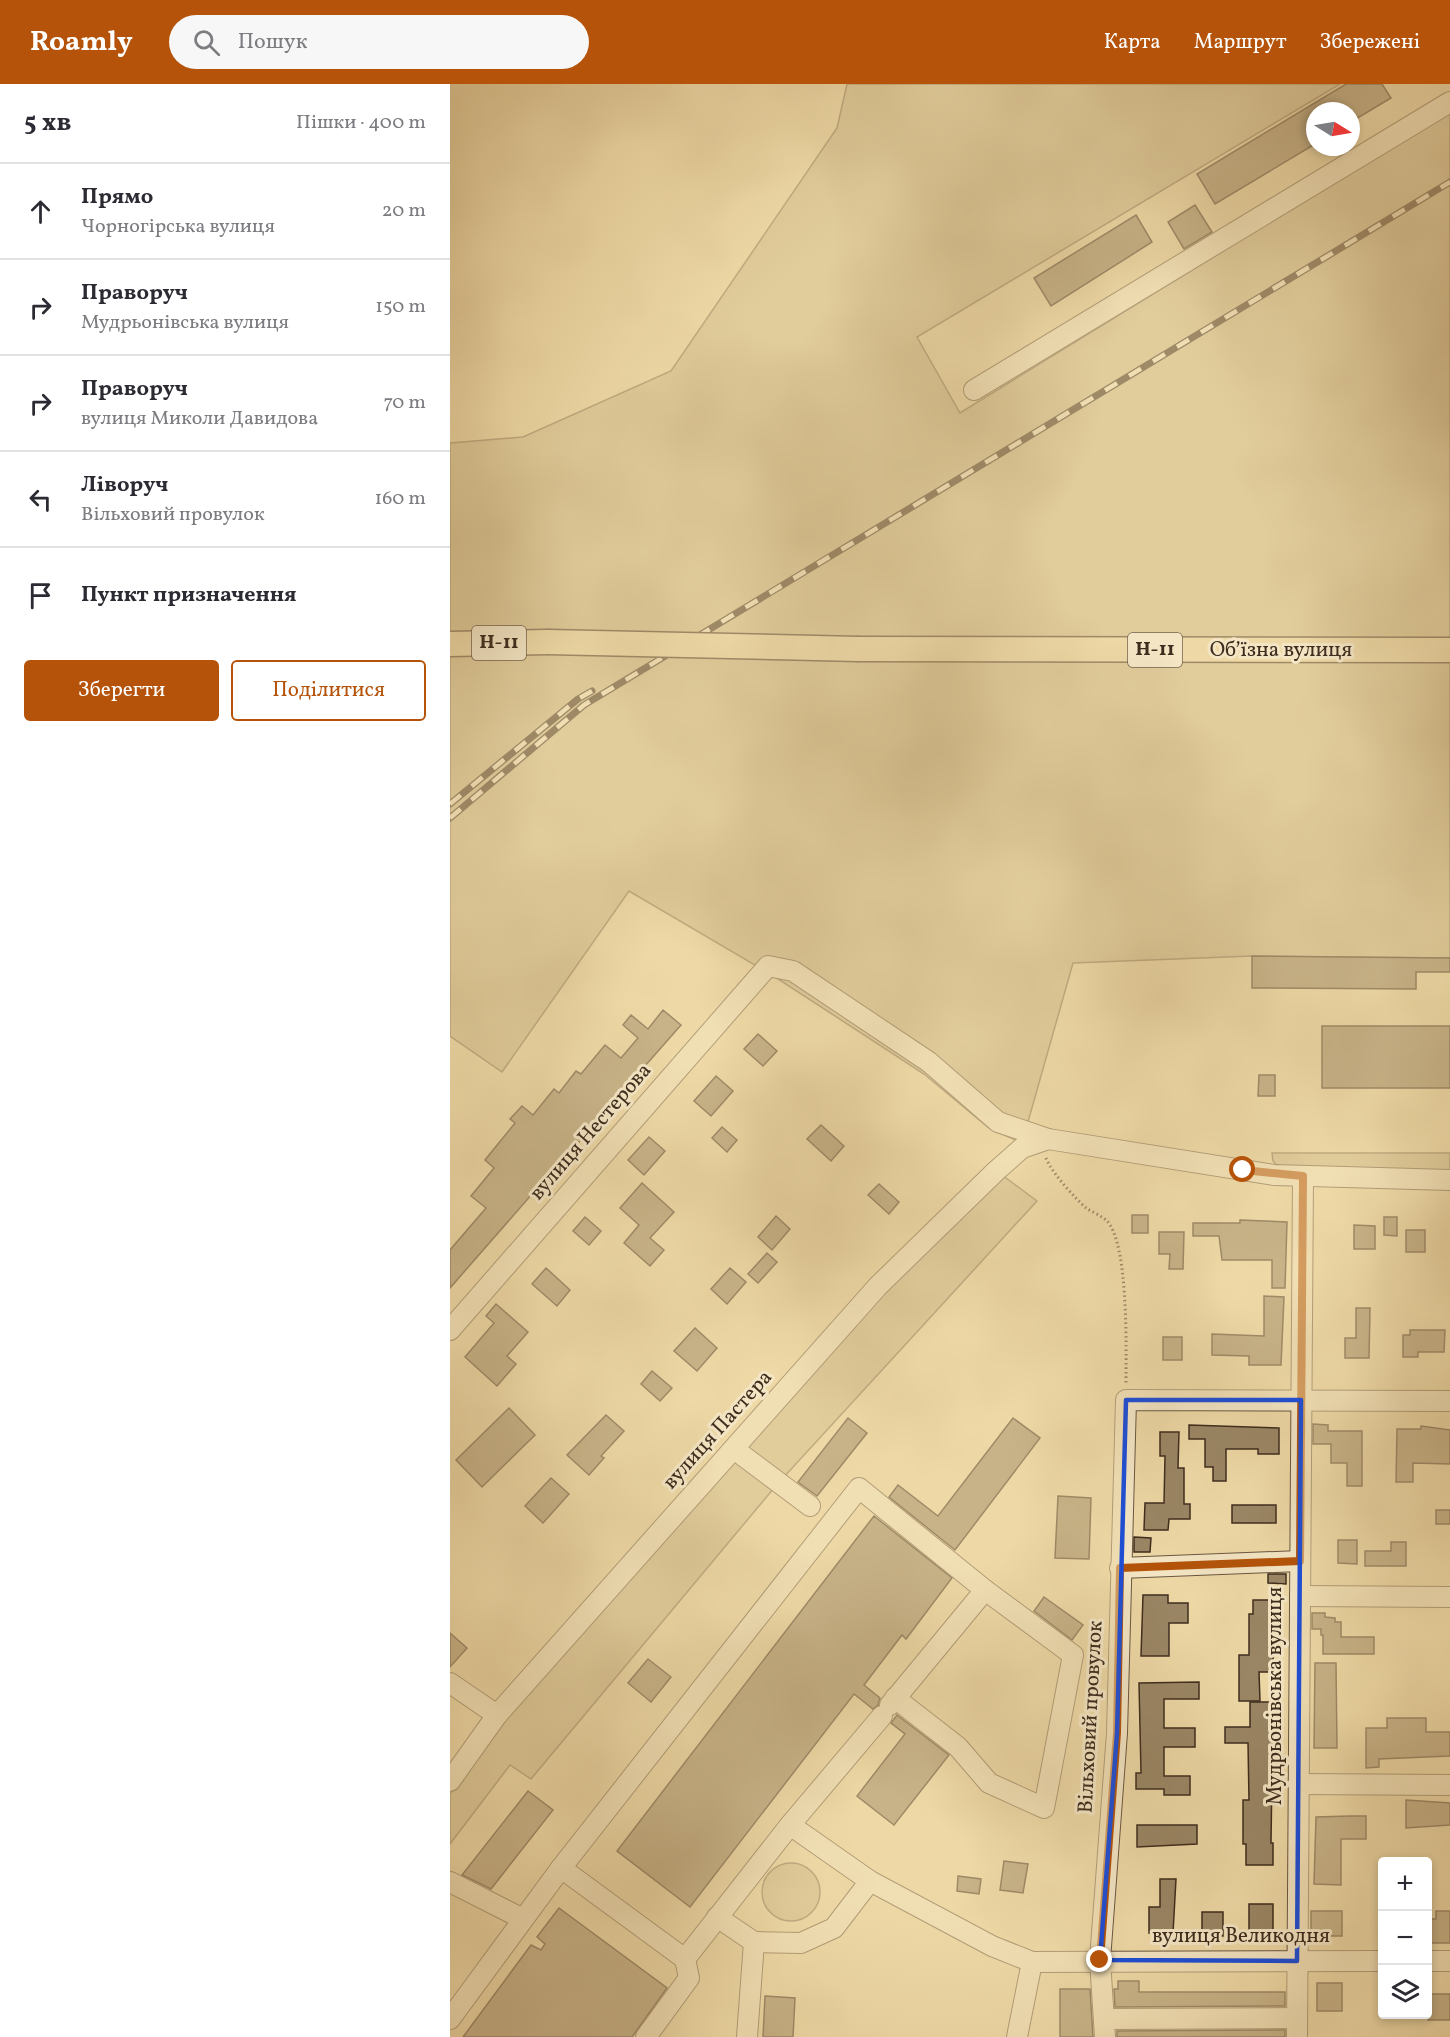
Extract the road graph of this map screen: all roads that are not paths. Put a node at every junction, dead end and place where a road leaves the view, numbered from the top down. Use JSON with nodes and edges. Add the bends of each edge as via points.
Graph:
{"nodes":[{"id":1,"x":1450,"y":102,"type":"edge"},
{"id":2,"x":974,"y":390,"type":"dead end"},
{"id":3,"x":450,"y":644,"type":"edge"},
{"id":4,"x":1450,"y":650,"type":"edge"},
{"id":5,"x":1048,"y":1139,"type":"junction"},
{"id":6,"x":1303,"y":1176,"type":"junction"},
{"id":7,"x":1450,"y":1180,"type":"edge"},
{"id":8,"x":450,"y":1330,"type":"edge"},
{"id":9,"x":1301,"y":1400,"type":"junction"},
{"id":10,"x":1450,"y":1401,"type":"edge"},
{"id":11,"x":734,"y":1449,"type":"junction"},
{"id":12,"x":810,"y":1506,"type":"dead end"},
{"id":13,"x":1300,"y":1561,"type":"junction"},
{"id":14,"x":1120,"y":1568,"type":"junction"},
{"id":15,"x":985,"y":1590,"type":"junction"},
{"id":16,"x":1300,"y":1596,"type":"junction"},
{"id":17,"x":1450,"y":1597,"type":"edge"},
{"id":18,"x":450,"y":1683,"type":"edge"},
{"id":19,"x":889,"y":1706,"type":"junction"},
{"id":20,"x":496,"y":1715,"type":"junction"},
{"id":21,"x":450,"y":1781,"type":"edge"},
{"id":22,"x":1298,"y":1784,"type":"junction"},
{"id":23,"x":1450,"y":1785,"type":"edge"},
{"id":24,"x":790,"y":1825,"type":"junction"},
{"id":25,"x":561,"y":1868,"type":"junction"},
{"id":26,"x":870,"y":1881,"type":"junction"},
{"id":27,"x":450,"y":1882,"type":"edge"},
{"id":28,"x":717,"y":1917,"type":"junction"},
{"id":29,"x":523,"y":1919,"type":"junction"},
{"id":30,"x":754,"y":1942,"type":"junction"},
{"id":31,"x":685,"y":1959,"type":"junction"},
{"id":32,"x":1100,"y":1960,"type":"junction"},
{"id":33,"x":1297,"y":1961,"type":"junction"},
{"id":34,"x":1378,"y":1961,"type":"edge"},
{"id":35,"x":1432,"y":1961,"type":"edge"},
{"id":36,"x":1450,"y":1961,"type":"edge"},
{"id":37,"x":1032,"y":1962,"type":"junction"},
{"id":38,"x":450,"y":2019,"type":"edge"},
{"id":39,"x":1297,"y":2027,"type":"edge"},
{"id":40,"x":1105,"y":2028,"type":"edge"},
{"id":41,"x":646,"y":2037,"type":"edge"},
{"id":42,"x":747,"y":2037,"type":"edge"},
{"id":43,"x":1017,"y":2037,"type":"edge"}],
"edges":[{"from":1,"to":2,"type":"street"},
{"from":3,"to":4,"type":"main road","name":"Обʼїзна вулиця","number":"Н-11","bridge":true},
{"from":5,"to":6,"type":"street"},
{"from":5,"to":8,"type":"street","name":"вулиця Нестерова","via":[[998,1122],[929,1062],[793,971],[768,966]]},
{"from":5,"to":11,"type":"street","name":"вулиця Пастера","via":[[1022,1148],[878,1286]]},
{"from":6,"to":7,"type":"street"},
{"from":6,"to":9,"type":"street","name":"Мудрьонівська вулиця"},
{"from":9,"to":10,"type":"street"},
{"from":9,"to":13,"type":"street","name":"Мудрьонівська вулиця"},
{"from":9,"to":14,"type":"street","name":"Вільховий провулок","via":[[1126,1400]]},
{"from":11,"to":12,"type":"street"},
{"from":11,"to":20,"type":"street","name":"вулиця Пастера"},
{"from":13,"to":14,"type":"street"},
{"from":13,"to":16,"type":"street","name":"Мудрьонівська вулиця"},
{"from":14,"to":32,"type":"street","name":"Вільховий провулок","via":[[1117,1733]]},
{"from":15,"to":19,"type":"street"},
{"from":15,"to":19,"type":"street","via":[[1073,1655],[1044,1808],[989,1783],[958,1747]]},
{"from":15,"to":25,"type":"street","via":[[859,1488]]},
{"from":16,"to":17,"type":"street"},
{"from":16,"to":22,"type":"street","name":"Мудрьонівська вулиця"},
{"from":18,"to":20,"type":"street"},
{"from":19,"to":24,"type":"street"},
{"from":20,"to":21,"type":"street","name":"вулиця Пастера"},
{"from":22,"to":23,"type":"street"},
{"from":22,"to":33,"type":"street","name":"Мудрьонівська вулиця"},
{"from":24,"to":26,"type":"street"},
{"from":24,"to":28,"type":"street"},
{"from":25,"to":29,"type":"street"},
{"from":25,"to":31,"type":"street"},
{"from":26,"to":30,"type":"street","via":[[834,1928],[801,1943]]},
{"from":26,"to":37,"type":"street","via":[[992,1946]]},
{"from":27,"to":29,"type":"street"},
{"from":28,"to":30,"type":"street"},
{"from":28,"to":31,"type":"street"},
{"from":29,"to":38,"type":"street"},
{"from":30,"to":42,"type":"street"},
{"from":31,"to":41,"type":"street","via":[[689,1978]]},
{"from":32,"to":33,"type":"street","name":"вулиця Великодня"},
{"from":32,"to":37,"type":"street","name":"вулиця Великодня"},
{"from":32,"to":40,"type":"street","name":"Вільховий провулок"},
{"from":33,"to":34,"type":"street","name":"вулиця Великодня"},
{"from":33,"to":39,"type":"street","name":"Мудрьонівська вулиця"},
{"from":35,"to":36,"type":"street"},
{"from":37,"to":43,"type":"street"},
{"from":39,"to":40,"type":"street"}]}
